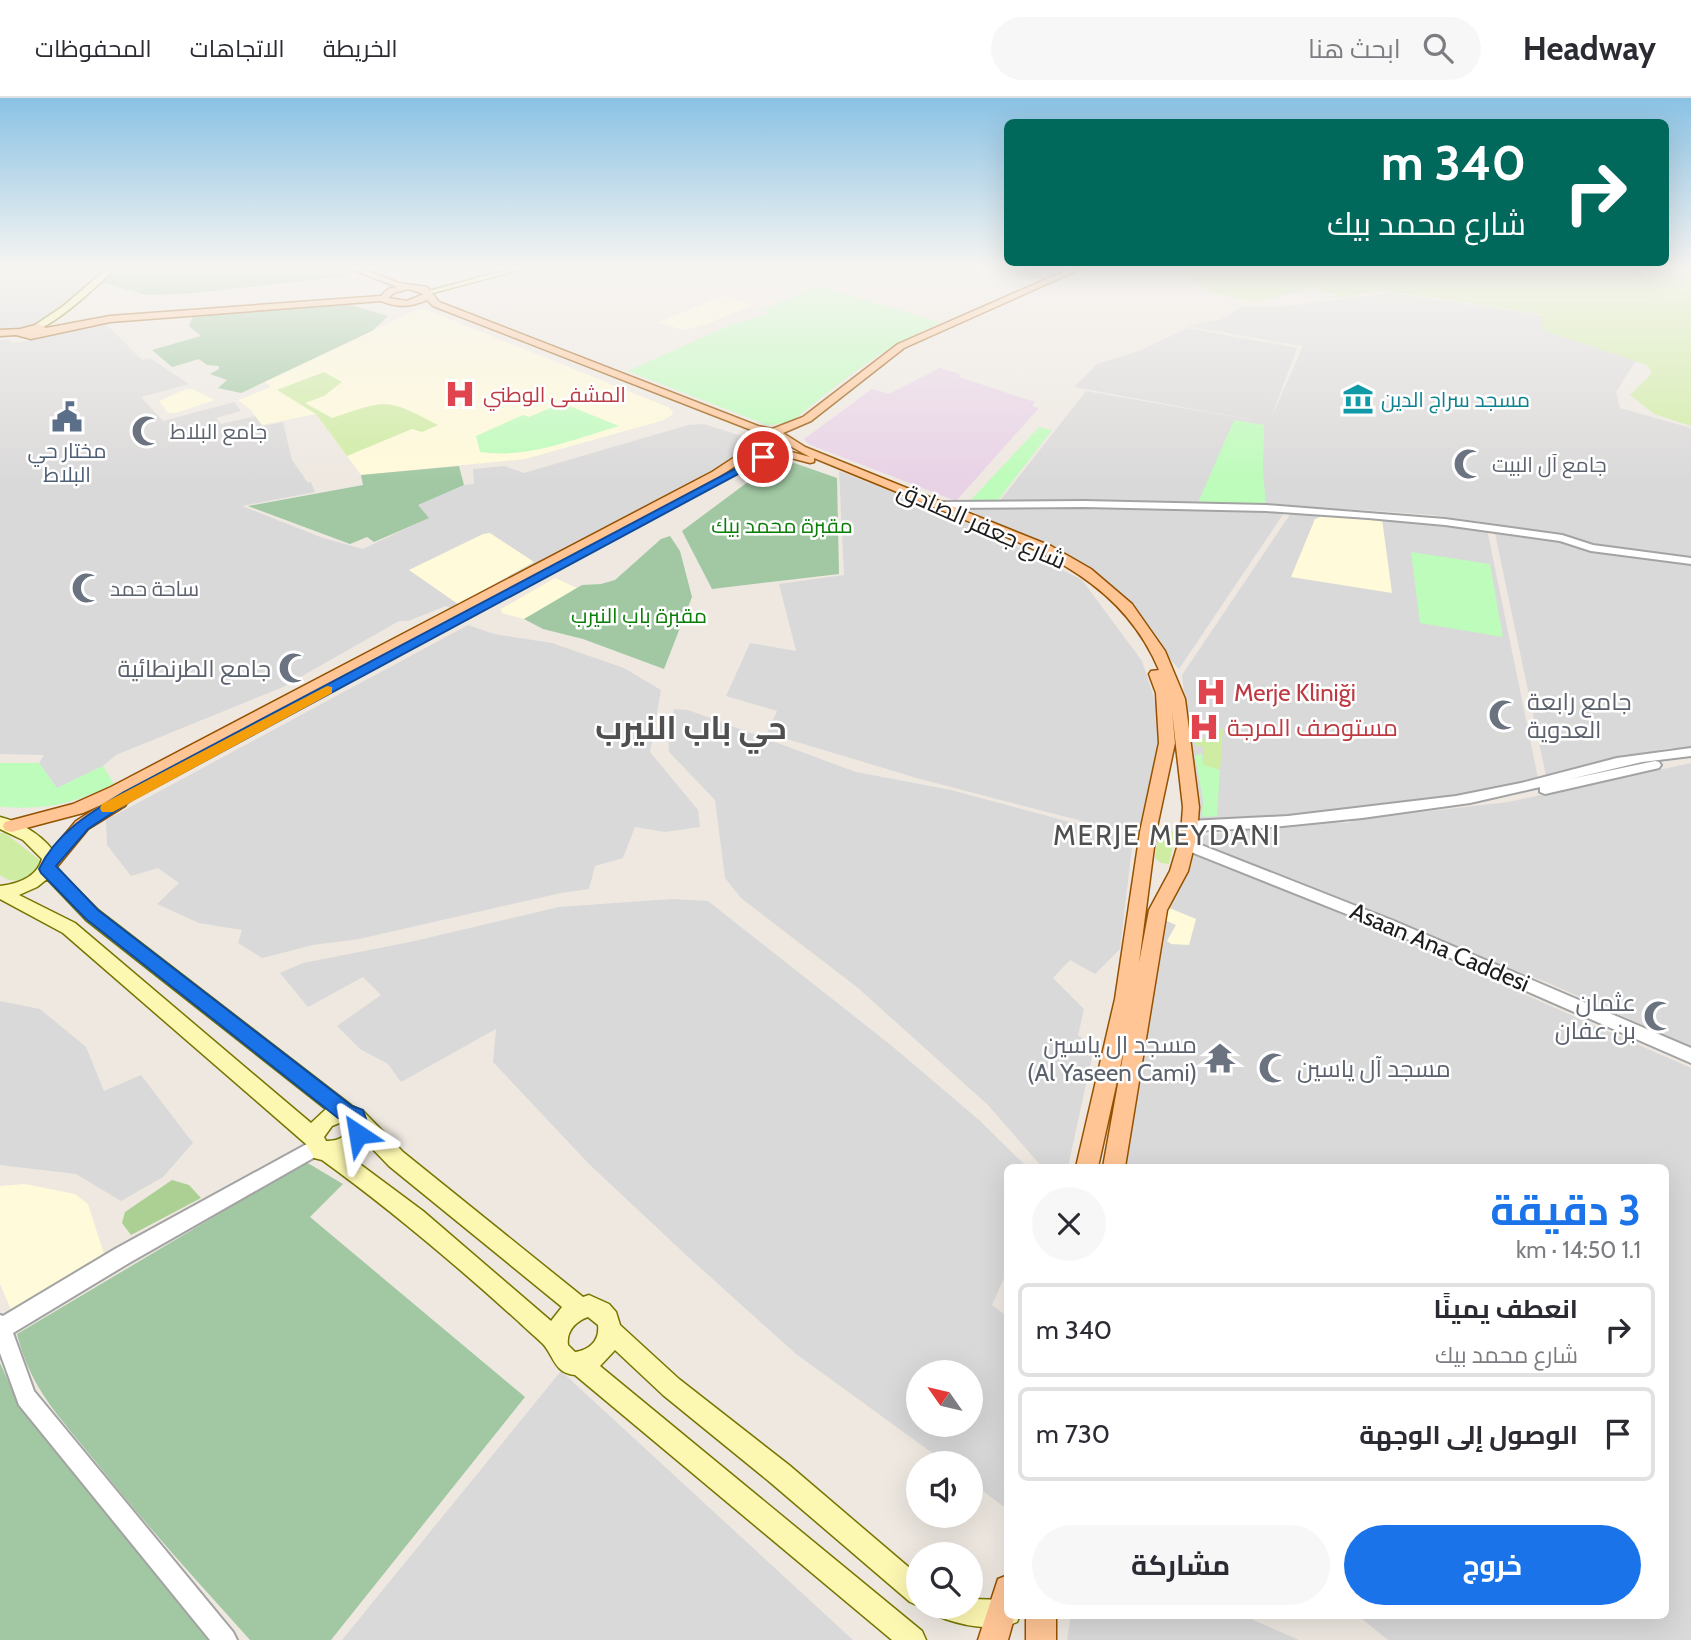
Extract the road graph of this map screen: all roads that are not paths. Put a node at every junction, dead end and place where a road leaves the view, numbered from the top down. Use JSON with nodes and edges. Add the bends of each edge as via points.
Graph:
{"nodes":[{"id":1,"x":510,"y":338,"type":"edge"},
{"id":2,"x":523,"y":338,"type":"edge"},
{"id":3,"x":919,"y":338,"type":"edge"},
{"id":4,"x":936,"y":338,"type":"edge"},
{"id":5,"x":772,"y":432,"type":"junction"},
{"id":6,"x":794,"y":441,"type":"junction"},
{"id":7,"x":755,"y":442,"type":"junction"},
{"id":8,"x":776,"y":451,"type":"junction"},
{"id":9,"x":941,"y":505,"type":"junction"},
{"id":10,"x":1691,"y":561,"type":"edge"},
{"id":11,"x":1691,"y":752,"type":"edge"},
{"id":12,"x":1691,"y":759,"type":"edge"},
{"id":13,"x":1155,"y":799,"type":"junction"},
{"id":14,"x":1191,"y":807,"type":"junction"},
{"id":15,"x":6,"y":825,"type":"edge"},
{"id":16,"x":1188,"y":837,"type":"junction"},
{"id":17,"x":48,"y":866,"type":"junction"},
{"id":18,"x":1143,"y":866,"type":"junction"},
{"id":19,"x":1175,"y":878,"type":"junction"},
{"id":20,"x":1,"y":892,"type":"edge"},
{"id":21,"x":148,"y":957,"type":"junction"},
{"id":22,"x":165,"y":970,"type":"junction"},
{"id":23,"x":123,"y":974,"type":"junction"},
{"id":24,"x":140,"y":989,"type":"junction"},
{"id":25,"x":1691,"y":1050,"type":"edge"},
{"id":26,"x":1691,"y":1056,"type":"edge"},
{"id":27,"x":352,"y":1117,"type":"junction"},
{"id":28,"x":319,"y":1145,"type":"junction"},
{"id":29,"x":1088,"y":1164,"type":"edge"},
{"id":30,"x":1115,"y":1164,"type":"edge"},
{"id":31,"x":580,"y":1308,"type":"junction"},
{"id":32,"x":0,"y":1327,"type":"edge"},
{"id":33,"x":610,"y":1331,"type":"junction"},
{"id":34,"x":555,"y":1340,"type":"junction"},
{"id":35,"x":581,"y":1364,"type":"junction"},
{"id":36,"x":906,"y":1582,"type":"edge"},
{"id":37,"x":1004,"y":1609,"type":"edge"},
{"id":38,"x":983,"y":1612,"type":"edge"},
{"id":39,"x":1004,"y":1617,"type":"edge"},
{"id":40,"x":1023,"y":1619,"type":"edge"},
{"id":41,"x":1041,"y":1630,"type":"edge"},
{"id":42,"x":225,"y":1640,"type":"edge"},
{"id":43,"x":913,"y":1640,"type":"edge"},
{"id":44,"x":993,"y":1640,"type":"edge"}],
"edges":[{"from":1,"to":7,"type":"main road","name":"شارع جعفر الصادق","via":[[749,433]]},
{"from":2,"to":5,"type":"main road","name":"شارع جعفر الصادق"},
{"from":3,"to":5,"type":"main road","via":[[901,346],[807,419]]},
{"from":4,"to":6,"type":"main road","via":[[911,349],[800,431]]},
{"from":5,"to":6,"type":"main road","name":"شارع جعفر الصادق"},
{"from":5,"to":7,"type":"main road"},
{"from":6,"to":8,"type":"main road","via":[[794,446]]},
{"from":6,"to":9,"type":"main road","name":"شارع جعفر الصادق","via":[[801,449]]},
{"from":7,"to":8,"type":"main road","name":"شارع جعفر الصادق"},
{"from":7,"to":15,"type":"main road","via":[[741,459],[716,474],[117,791],[76,809]]},
{"from":8,"to":13,"type":"main road","name":"شارع جعفر الصادق","via":[[795,454],[1042,554],[1115,606],[1149,653],[1163,694],[1167,743]]},
{"from":8,"to":17,"type":"main road","via":[[129,796],[82,825]]},
{"from":9,"to":10,"type":"street","via":[[1266,508],[1381,516],[1562,538],[1599,549]]},
{"from":9,"to":14,"type":"main road","name":"شارع جعفر الصادق","via":[[1047,549],[1086,572],[1127,607],[1158,651],[1178,699]]},
{"from":11,"to":16,"type":"street","via":[[1601,766],[1498,793]]},
{"from":12,"to":16,"type":"street","via":[[1451,807]]},
{"from":13,"to":14,"type":"main road","via":[[1175,792]]},
{"from":13,"to":18,"type":"main road","name":"شارع جعفر الصادق"},
{"from":14,"to":16,"type":"main road","name":"شارع جعفر الصادق"},
{"from":15,"to":17,"type":"main road","via":[[46,851]]},
{"from":16,"to":19,"type":"main road","name":"شارع جعفر الصادق"},
{"from":16,"to":25,"type":"street","name":"Asaan Ana Caddesi"},
{"from":16,"to":26,"type":"street","name":"Asaan Ana Caddesi"},
{"from":17,"to":20,"type":"main road","via":[[28,885]]},
{"from":17,"to":21,"type":"main road","via":[[92,915]]},
{"from":18,"to":19,"type":"main road","via":[[1153,876]]},
{"from":18,"to":29,"type":"main road","name":"شارع جعفر الصادق","via":[[1125,999]]},
{"from":19,"to":30,"type":"main road","name":"شارع جعفر الصادق","via":[[1158,910]]},
{"from":20,"to":23,"type":"main road","via":[[69,928]]},
{"from":21,"to":22,"type":"main road"},
{"from":21,"to":23,"type":"main road","via":[[132,963]]},
{"from":22,"to":24,"type":"main road","via":[[155,982]]},
{"from":22,"to":27,"type":"main road"},
{"from":23,"to":24,"type":"main road"},
{"from":24,"to":28,"type":"main road"},
{"from":27,"to":28,"type":"main road","via":[[338,1113],[323,1121]]},
{"from":27,"to":28,"type":"main road","via":[[358,1134],[348,1146]]},
{"from":27,"to":31,"type":"main road","via":[[396,1159]]},
{"from":28,"to":32,"type":"street"},
{"from":28,"to":34,"type":"main road","via":[[387,1194]]},
{"from":31,"to":33,"type":"main road","via":[[589,1306],[604,1314]]},
{"from":31,"to":34,"type":"main road","via":[[560,1324]]},
{"from":32,"to":42,"type":"street","via":[[26,1398]]},
{"from":33,"to":35,"type":"main road","via":[[598,1357]]},
{"from":33,"to":36,"type":"main road"},
{"from":34,"to":35,"type":"main road","via":[[565,1361]]},
{"from":35,"to":43,"type":"main road"},
{"from":37,"to":38,"type":"main road"},
{"from":39,"to":44,"type":"main road"},
{"from":40,"to":41,"type":"main road"}]}
